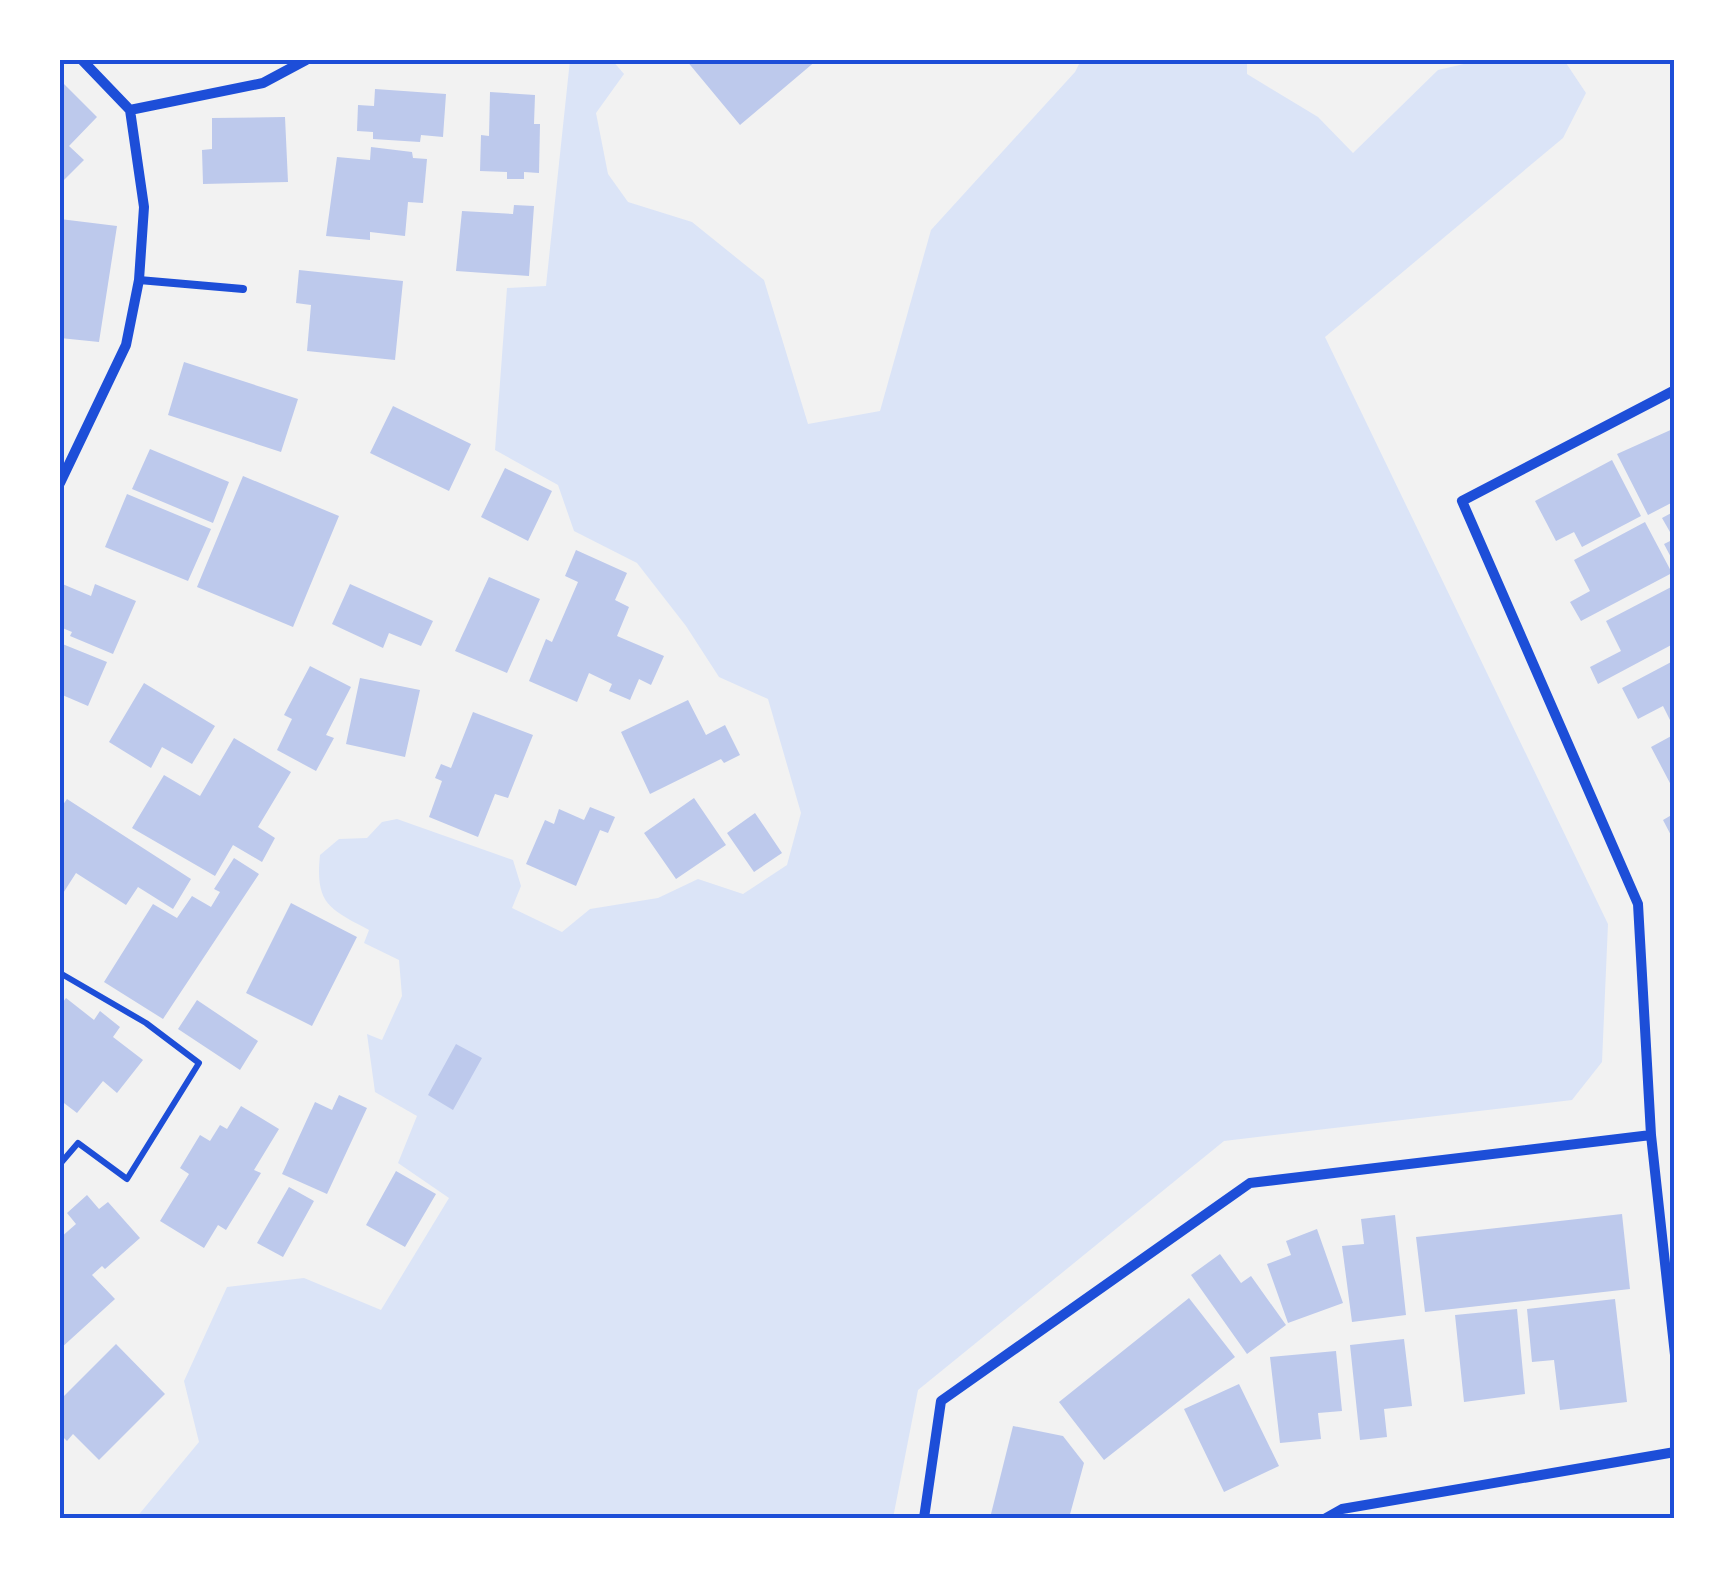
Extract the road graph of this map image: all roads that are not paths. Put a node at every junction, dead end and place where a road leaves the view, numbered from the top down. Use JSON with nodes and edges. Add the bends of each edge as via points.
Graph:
{"nodes":[{"id":1,"x":82,"y":60,"type":"edge"},
{"id":2,"x":306,"y":60,"type":"edge"},
{"id":3,"x":130,"y":110,"type":"junction"},
{"id":4,"x":138,"y":280,"type":"junction"},
{"id":5,"x":243,"y":289,"type":"dead end"},
{"id":6,"x":1675,"y":390,"type":"edge"},
{"id":7,"x":60,"y":483,"type":"edge"},
{"id":8,"x":1650,"y":1134,"type":"junction"},
{"id":9,"x":1675,"y":1354,"type":"edge"},
{"id":10,"x":1675,"y":1452,"type":"edge"},
{"id":11,"x":924,"y":1518,"type":"edge"},
{"id":12,"x":1326,"y":1518,"type":"edge"}],
"edges":[{"from":1,"to":3,"type":"street"},
{"from":2,"to":3,"type":"street","via":[[263,83]]},
{"from":3,"to":4,"type":"street","via":[[144,207]]},
{"from":4,"to":5,"type":"lane"},
{"from":4,"to":7,"type":"street","via":[[126,346]]},
{"from":6,"to":8,"type":"street","via":[[1462,501],[1638,904]]},
{"from":8,"to":9,"type":"street"},
{"from":8,"to":11,"type":"street","via":[[1250,1183],[942,1401]]},
{"from":10,"to":12,"type":"street","via":[[1342,1509]]}]}
